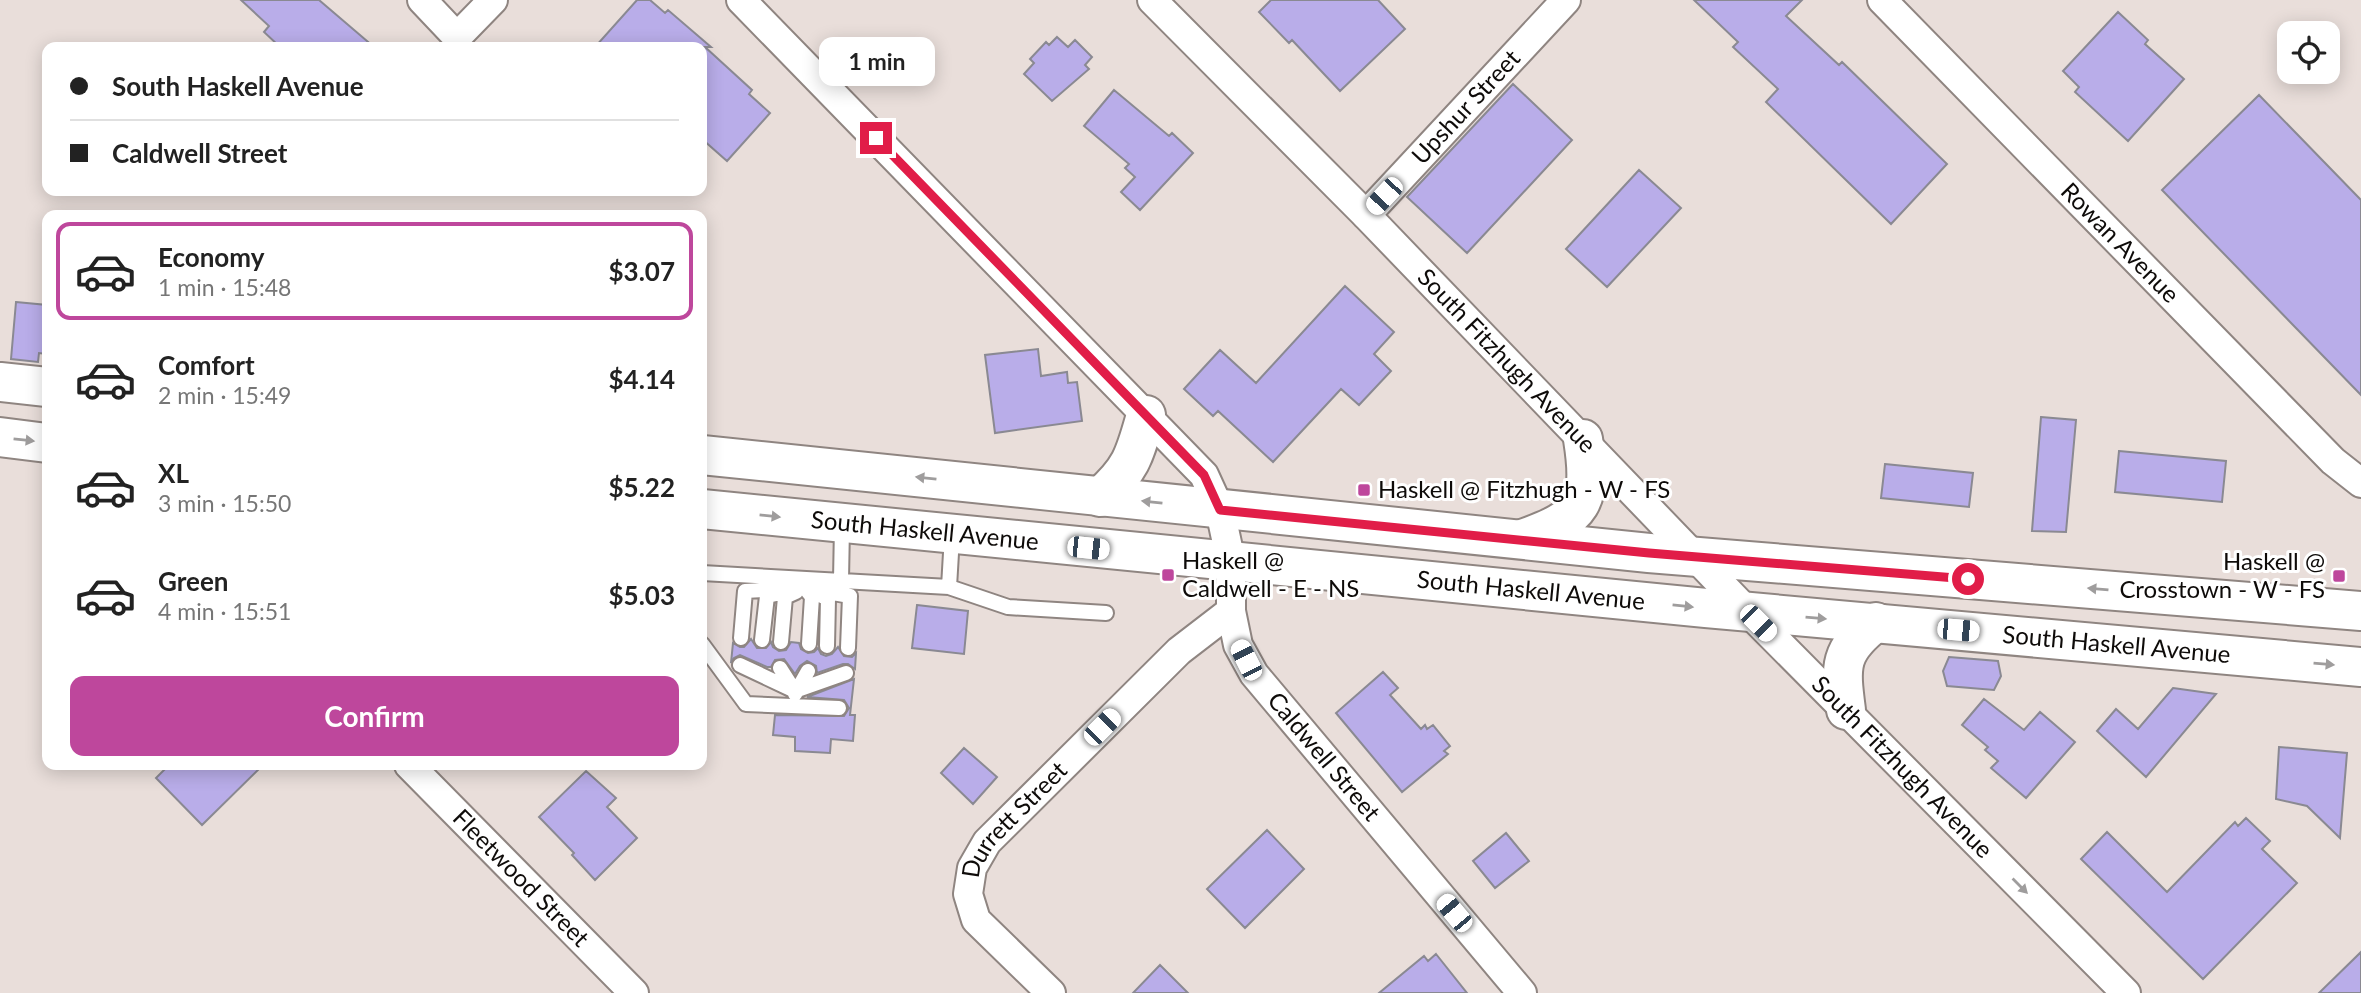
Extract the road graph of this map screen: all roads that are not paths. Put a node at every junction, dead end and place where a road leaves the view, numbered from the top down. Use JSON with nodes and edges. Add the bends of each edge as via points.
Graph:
{"nodes":[{"id":1,"x":422,"y":0,"type":"edge"},
{"id":2,"x":493,"y":0,"type":"edge"},
{"id":3,"x":741,"y":0,"type":"edge"},
{"id":4,"x":1152,"y":0,"type":"edge"},
{"id":5,"x":1566,"y":0,"type":"edge"},
{"id":6,"x":1882,"y":0,"type":"edge"},
{"id":7,"x":1366,"y":215,"type":"junction"},
{"id":8,"x":0,"y":382,"type":"edge"},
{"id":9,"x":42,"y":386,"type":"edge"},
{"id":10,"x":1146,"y":415,"type":"junction"},
{"id":11,"x":0,"y":438,"type":"edge"},
{"id":12,"x":1583,"y":439,"type":"junction"},
{"id":13,"x":42,"y":442,"type":"edge"},
{"id":14,"x":707,"y":456,"type":"edge"},
{"id":15,"x":2361,"y":483,"type":"edge"},
{"id":16,"x":1100,"y":496,"type":"junction"},
{"id":17,"x":707,"y":510,"type":"edge"},
{"id":18,"x":1220,"y":510,"type":"junction"},
{"id":19,"x":842,"y":523,"type":"junction"},
{"id":20,"x":952,"y":534,"type":"junction"},
{"id":21,"x":1522,"y":539,"type":"junction"},
{"id":22,"x":1693,"y":556,"type":"junction"},
{"id":23,"x":1231,"y":562,"type":"junction"},
{"id":24,"x":707,"y":573,"type":"edge"},
{"id":25,"x":841,"y":580,"type":"junction"},
{"id":26,"x":804,"y":583,"type":"junction"},
{"id":27,"x":949,"y":587,"type":"junction"},
{"id":28,"x":1231,"y":611,"type":"junction"},
{"id":29,"x":2361,"y":611,"type":"edge"},
{"id":30,"x":1748,"y":612,"type":"junction"},
{"id":31,"x":1106,"y":613,"type":"dead end"},
{"id":32,"x":1876,"y":622,"type":"junction"},
{"id":33,"x":741,"y":638,"type":"dead end"},
{"id":34,"x":762,"y":640,"type":"dead end"},
{"id":35,"x":781,"y":642,"type":"dead end"},
{"id":36,"x":809,"y":644,"type":"dead end"},
{"id":37,"x":827,"y":646,"type":"dead end"},
{"id":38,"x":848,"y":648,"type":"dead end"},
{"id":39,"x":707,"y":651,"type":"edge"},
{"id":40,"x":740,"y":665,"type":"dead end"},
{"id":41,"x":760,"y":667,"type":"dead end"},
{"id":42,"x":2361,"y":667,"type":"edge"},
{"id":43,"x":780,"y":668,"type":"dead end"},
{"id":44,"x":808,"y":671,"type":"dead end"},
{"id":45,"x":826,"y":672,"type":"dead end"},
{"id":46,"x":846,"y":673,"type":"dead end"},
{"id":47,"x":795,"y":699,"type":"junction"},
{"id":48,"x":839,"y":708,"type":"dead end"},
{"id":49,"x":1846,"y":710,"type":"junction"},
{"id":50,"x":414,"y":770,"type":"edge"},
{"id":51,"x":634,"y":993,"type":"edge"},
{"id":52,"x":1051,"y":993,"type":"edge"},
{"id":53,"x":1522,"y":993,"type":"edge"},
{"id":54,"x":2126,"y":993,"type":"edge"}],
"edges":[{"from":1,"to":2,"type":"street","via":[[457,37]]},
{"from":3,"to":10,"type":"street","name":"Caldwell Street"},
{"from":4,"to":7,"type":"street","name":"South Fitzhugh Avenue"},
{"from":5,"to":7,"type":"street","name":"Upshur Street"},
{"from":6,"to":15,"type":"street","name":"Rowan Avenue","via":[[2333,461]]},
{"from":7,"to":12,"type":"street","name":"South Fitzhugh Avenue"},
{"from":8,"to":9,"type":"main road"},
{"from":10,"to":16,"type":"main road","via":[[1133,461]]},
{"from":10,"to":18,"type":"street","name":"Caldwell Street","via":[[1204,475]]},
{"from":11,"to":13,"type":"main road","one_way":true},
{"from":12,"to":21,"type":"main road","via":[[1587,489],[1581,506],[1547,531]]},
{"from":12,"to":22,"type":"street","name":"South Fitzhugh Avenue"},
{"from":16,"to":14,"type":"main road","name":"South Haskell Avenue","one_way":true},
{"from":18,"to":16,"type":"main road","name":"South Haskell Avenue","one_way":true},
{"from":17,"to":19,"type":"main road","name":"South Haskell Avenue","one_way":true},
{"from":18,"to":21,"type":"main road","name":"South Haskell Avenue"},
{"from":18,"to":23,"type":"street","name":"Caldwell Street"},
{"from":19,"to":20,"type":"main road","name":"South Haskell Avenue"},
{"from":19,"to":25,"type":"lane"},
{"from":20,"to":23,"type":"main road","name":"South Haskell Avenue"},
{"from":20,"to":27,"type":"lane"},
{"from":21,"to":22,"type":"main road","name":"South Haskell Avenue"},
{"from":29,"to":22,"type":"main road","name":"South Haskell Avenue","one_way":true},
{"from":22,"to":30,"type":"street","name":"South Fitzhugh Avenue"},
{"from":23,"to":28,"type":"street","name":"Caldwell Street"},
{"from":23,"to":30,"type":"main road","name":"South Haskell Avenue","one_way":true},
{"from":24,"to":26,"type":"lane"},
{"from":25,"to":26,"type":"lane"},
{"from":25,"to":27,"type":"lane"},
{"from":26,"to":33,"type":"lane","via":[[745,590]]},
{"from":26,"to":34,"type":"lane","via":[[767,596]]},
{"from":26,"to":35,"type":"lane","via":[[785,597]]},
{"from":26,"to":36,"type":"lane","via":[[812,597]]},
{"from":26,"to":37,"type":"lane","via":[[828,599]]},
{"from":26,"to":38,"type":"lane","via":[[850,596]]},
{"from":27,"to":31,"type":"lane","via":[[1008,607]]},
{"from":28,"to":52,"type":"street","name":"Durrett Street","via":[[1179,651],[987,842],[972,868],[968,894],[976,920]]},
{"from":28,"to":53,"type":"street","name":"Caldwell Street","via":[[1238,645],[1267,693]]},
{"from":30,"to":32,"type":"main road","name":"South Haskell Avenue","one_way":true},
{"from":30,"to":49,"type":"street","name":"South Fitzhugh Avenue"},
{"from":32,"to":42,"type":"main road","name":"South Haskell Avenue","one_way":true},
{"from":32,"to":49,"type":"main road","via":[[1857,637],[1842,666]]},
{"from":39,"to":47,"type":"lane","via":[[746,704]]},
{"from":40,"to":47,"type":"lane"},
{"from":41,"to":47,"type":"lane"},
{"from":43,"to":47,"type":"lane"},
{"from":44,"to":47,"type":"lane"},
{"from":45,"to":47,"type":"lane"},
{"from":46,"to":47,"type":"lane"},
{"from":47,"to":48,"type":"lane"},
{"from":49,"to":54,"type":"street","name":"South Fitzhugh Avenue","one_way":true},
{"from":50,"to":51,"type":"street","name":"Fleetwood Street"}]}
